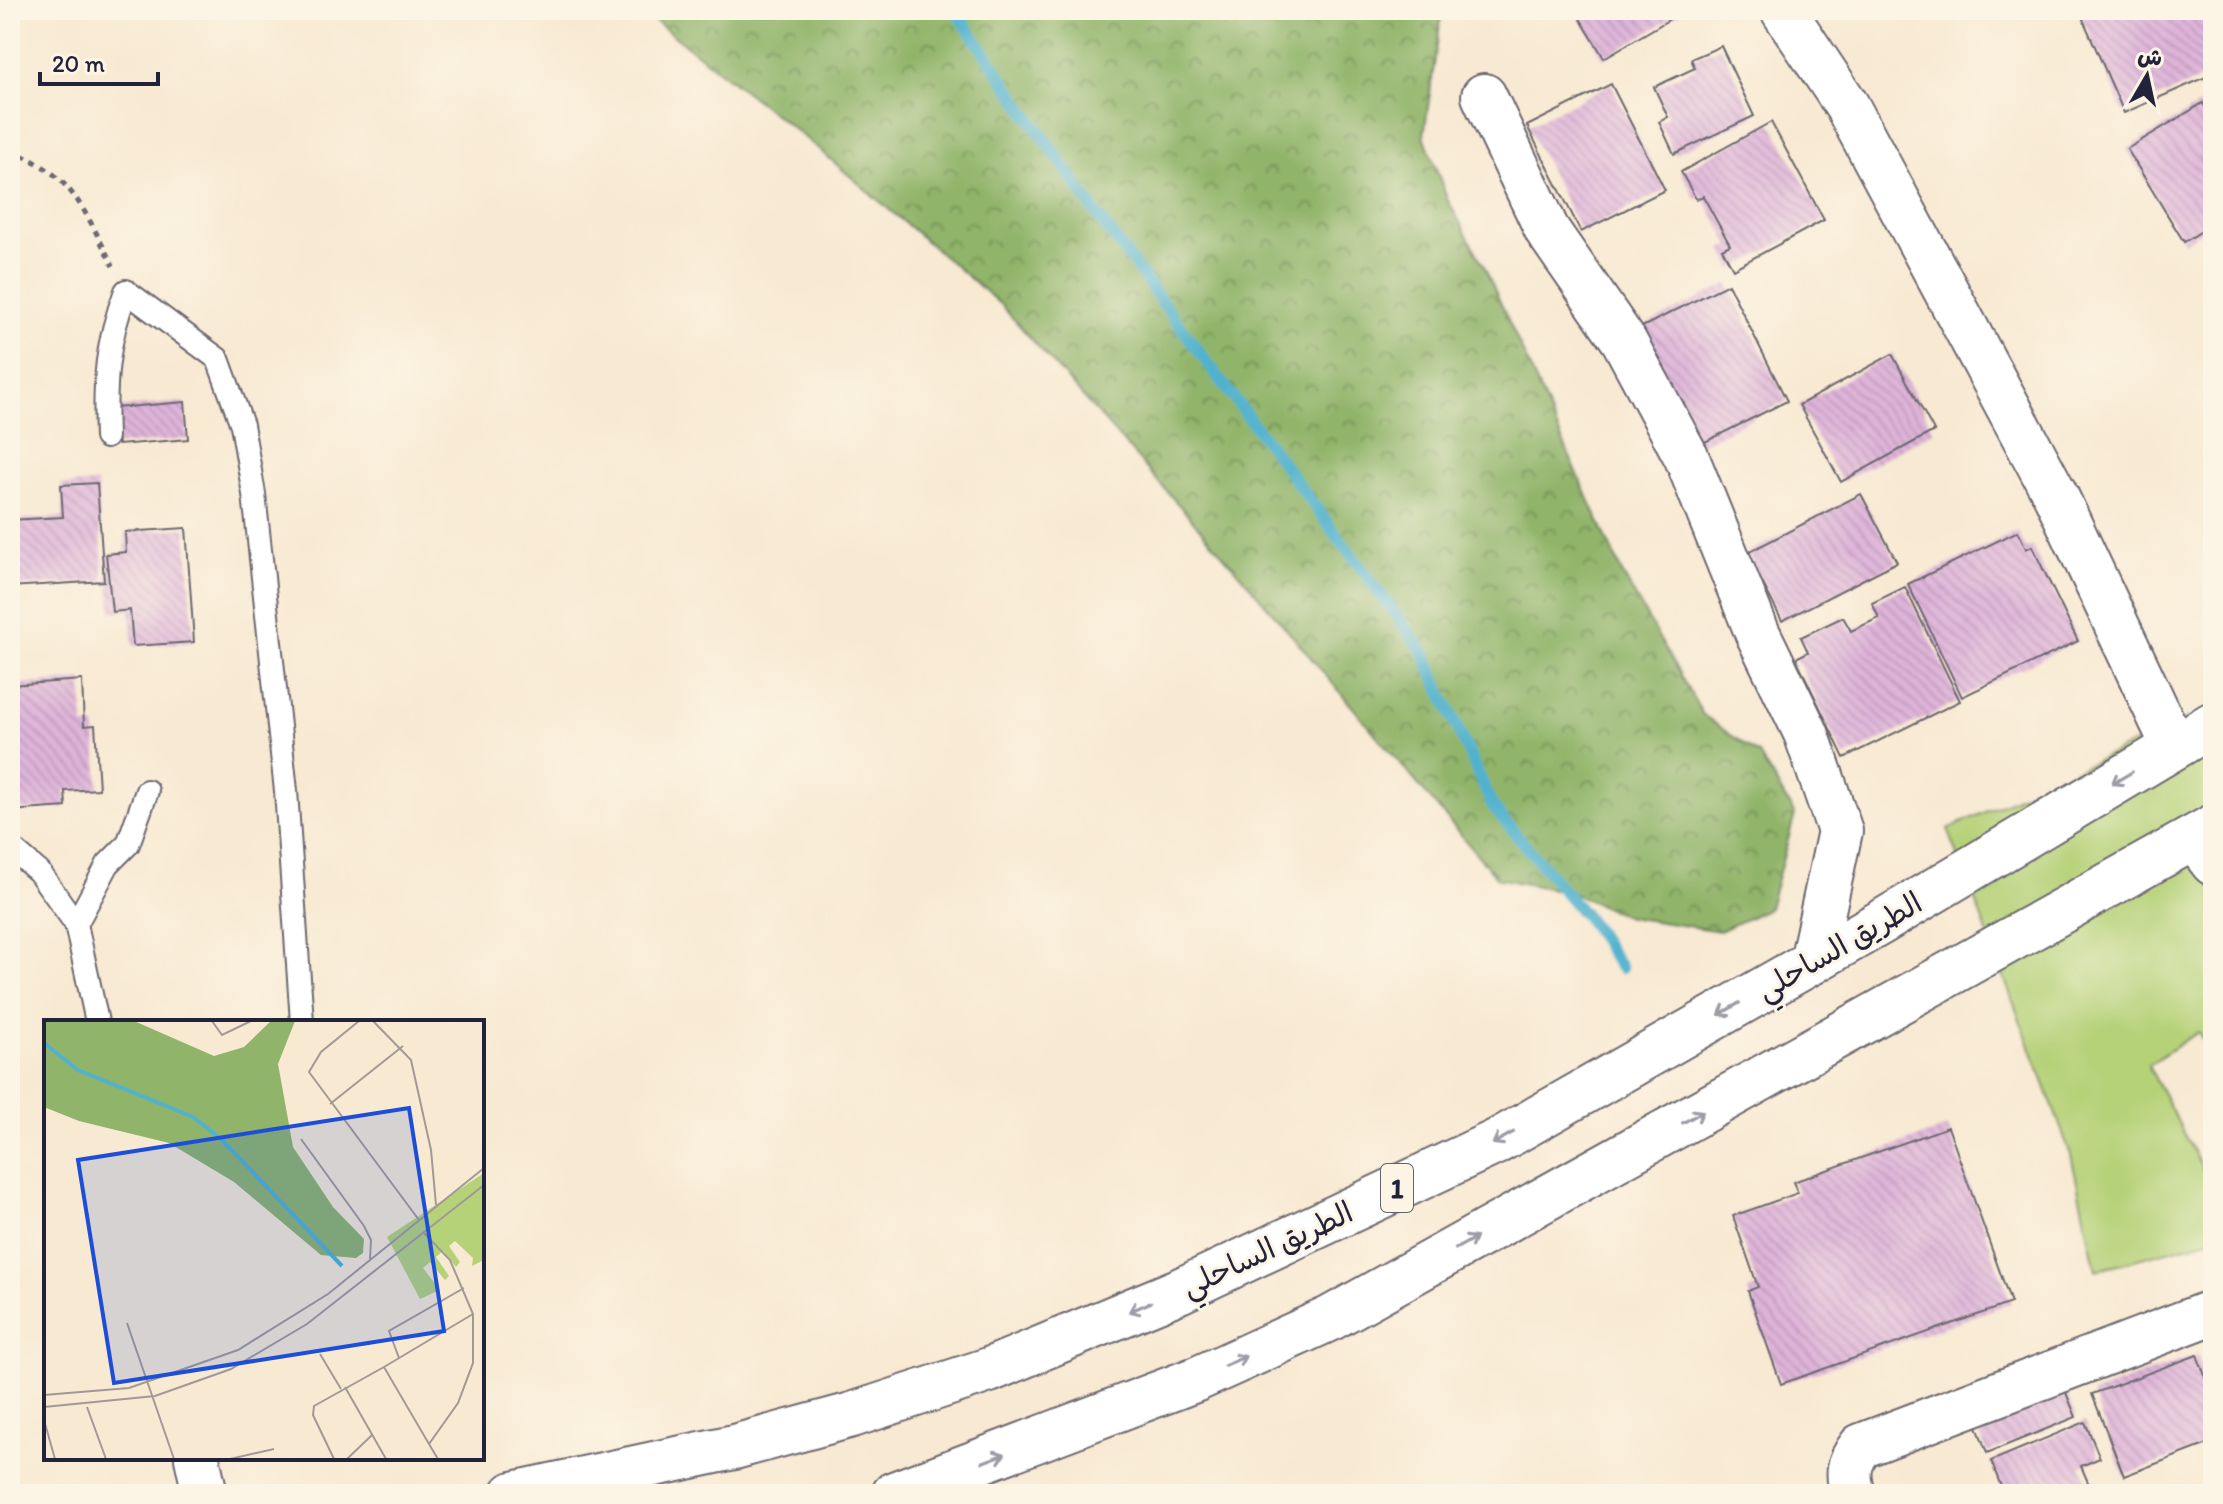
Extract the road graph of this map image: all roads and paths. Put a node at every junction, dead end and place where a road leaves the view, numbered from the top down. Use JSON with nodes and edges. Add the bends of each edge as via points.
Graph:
{"nodes":[{"id":1,"x":1783,"y":10,"type":"edge"},
{"id":2,"x":1484,"y":96,"type":"dead end"},
{"id":3,"x":10,"y":151,"type":"edge"},
{"id":4,"x":126,"y":291,"type":"junction"},
{"id":5,"x":106,"y":437,"type":"dead end"},
{"id":6,"x":2213,"y":724,"type":"edge"},
{"id":7,"x":2174,"y":747,"type":"junction"},
{"id":8,"x":147,"y":791,"type":"dead end"},
{"id":9,"x":2207,"y":843,"type":"edge"},
{"id":10,"x":10,"y":847,"type":"edge"},
{"id":11,"x":76,"y":924,"type":"junction"},
{"id":12,"x":1812,"y":962,"type":"junction"},
{"id":13,"x":97,"y":1020,"type":"edge"},
{"id":14,"x":302,"y":1020,"type":"edge"},
{"id":15,"x":2213,"y":1312,"type":"edge"},
{"id":16,"x":197,"y":1460,"type":"edge"},
{"id":17,"x":205,"y":1494,"type":"edge"},
{"id":18,"x":513,"y":1494,"type":"edge"},
{"id":19,"x":894,"y":1494,"type":"edge"},
{"id":20,"x":1853,"y":1494,"type":"edge"}],
"edges":[{"from":1,"to":7,"type":"main road","via":[[1847,106],[2056,496]]},
{"from":2,"to":12,"type":"main road","via":[[1547,230],[1624,341],[1686,456],[1757,632],[1806,733],[1840,831]]},
{"from":3,"to":4,"type":"path","via":[[34,159],[74,191]]},
{"from":4,"to":5,"type":"lane","via":[[104,371]]},
{"from":4,"to":14,"type":"lane","via":[[218,359],[242,425],[286,791]]},
{"from":6,"to":7,"type":"main road","name":"الطريق الساحلي","number":"1"},
{"from":7,"to":12,"type":"main road","name":"الطريق الساحلي","number":"1","one_way":true},
{"from":8,"to":11,"type":"lane","via":[[128,844],[108,864]]},
{"from":19,"to":9,"type":"main road","one_way":true,"via":[[1197,1379],[1331,1318]]},
{"from":10,"to":11,"type":"lane","via":[[39,872]]},
{"from":11,"to":13,"type":"lane"},
{"from":12,"to":18,"type":"main road","name":"الطريق الساحلي","number":"1","one_way":true,"via":[[1496,1142],[1179,1291],[989,1370],[749,1443]]},
{"from":15,"to":20,"type":"main road","via":[[1861,1446],[1848,1477]]},
{"from":16,"to":17,"type":"main road"}]}
